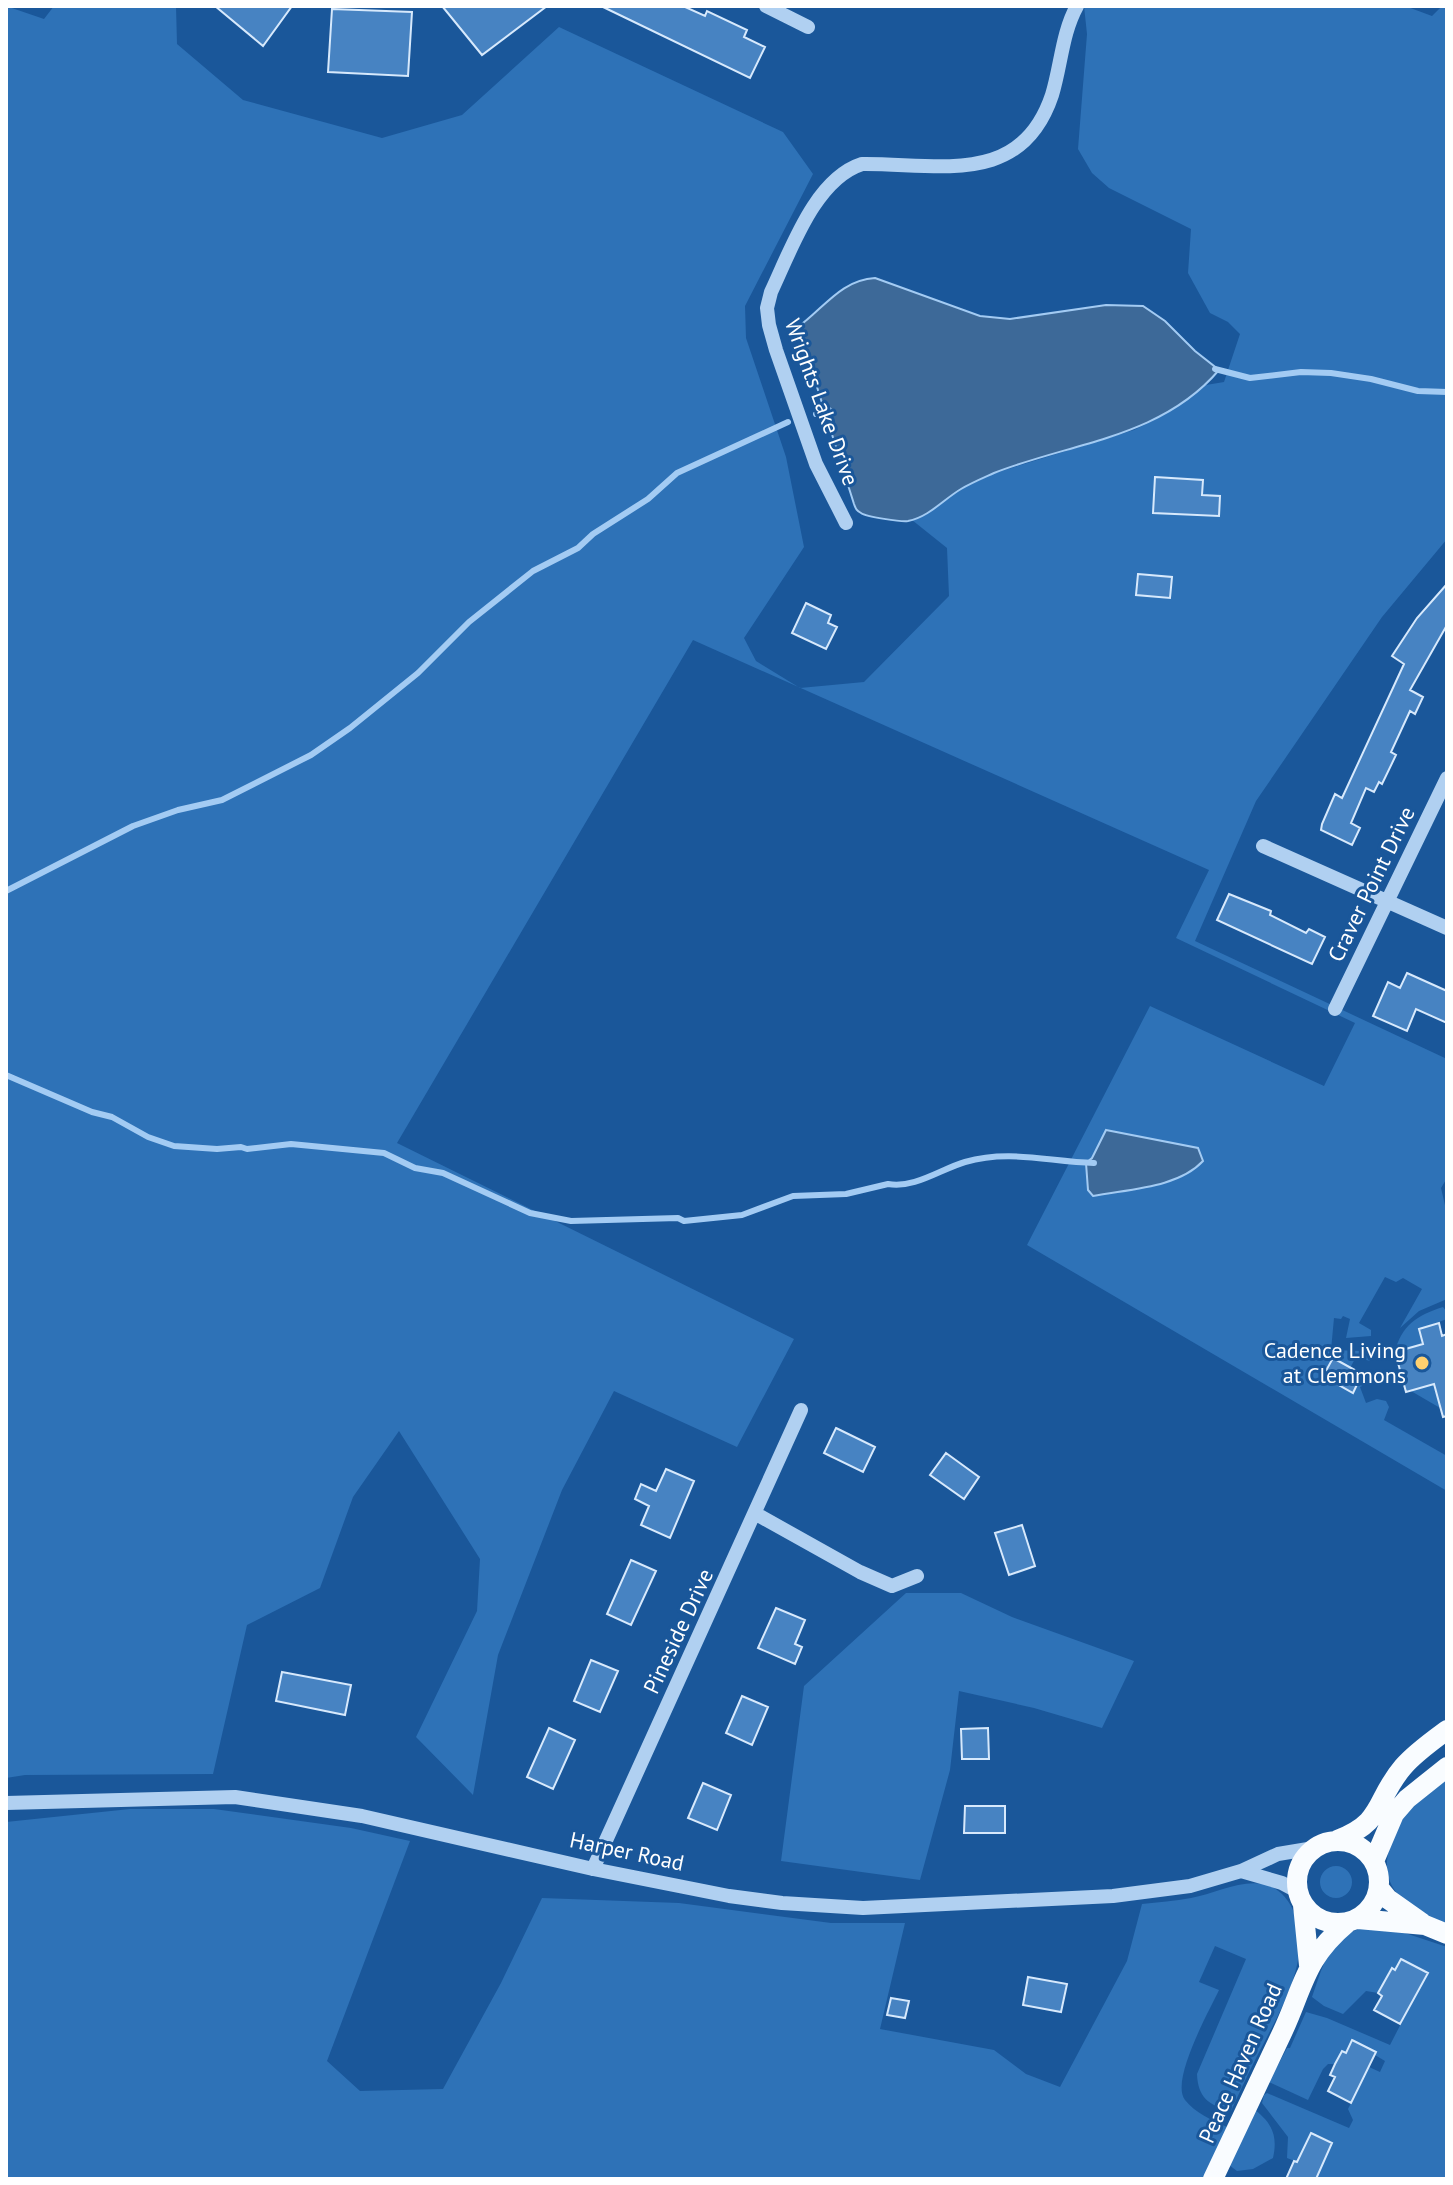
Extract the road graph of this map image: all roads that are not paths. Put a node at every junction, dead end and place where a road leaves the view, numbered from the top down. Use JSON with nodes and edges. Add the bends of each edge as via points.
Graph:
{"nodes":[{"id":1,"x":766,"y":6,"type":"edge"},
{"id":2,"x":1077,"y":6,"type":"edge"},
{"id":3,"x":808,"y":27,"type":"dead end"},
{"id":4,"x":846,"y":523,"type":"dead end"},
{"id":5,"x":1447,"y":778,"type":"edge"},
{"id":6,"x":1263,"y":846,"type":"dead end"},
{"id":7,"x":1387,"y":901,"type":"junction"},
{"id":8,"x":1447,"y":928,"type":"edge"},
{"id":9,"x":1335,"y":1009,"type":"dead end"},
{"id":10,"x":801,"y":1410,"type":"dead end"},
{"id":11,"x":756,"y":1514,"type":"junction"},
{"id":12,"x":917,"y":1576,"type":"dead end"},
{"id":13,"x":1447,"y":1730,"type":"edge"},
{"id":14,"x":1447,"y":1767,"type":"edge"},
{"id":15,"x":6,"y":1803,"type":"edge"},
{"id":16,"x":1336,"y":1841,"type":"junction"},
{"id":17,"x":1314,"y":1848,"type":"junction"},
{"id":18,"x":1374,"y":1861,"type":"junction"},
{"id":19,"x":593,"y":1869,"type":"junction"},
{"id":20,"x":1241,"y":1871,"type":"junction"},
{"id":21,"x":1379,"y":1888,"type":"junction"},
{"id":22,"x":1300,"y":1898,"type":"junction"},
{"id":23,"x":1353,"y":1921,"type":"junction"},
{"id":24,"x":1425,"y":1925,"type":"junction"},
{"id":25,"x":1447,"y":1934,"type":"edge"},
{"id":26,"x":1309,"y":1965,"type":"junction"},
{"id":27,"x":1213,"y":2179,"type":"edge"}],
"edges":[{"from":1,"to":3,"type":"street"},
{"from":2,"to":4,"type":"street","name":"Wrights Lake Drive","via":[[1052,95],[1021,146],[992,162],[966,166],[862,164],[847,169],[818,201],[771,292],[768,317],[776,350],[816,464]]},
{"from":5,"to":7,"type":"street","name":"Craver Point Drive"},
{"from":6,"to":7,"type":"street"},
{"from":7,"to":8,"type":"street"},
{"from":7,"to":9,"type":"street","name":"Craver Point Drive"},
{"from":10,"to":11,"type":"street","name":"Pineside Drive"},
{"from":11,"to":12,"type":"street","via":[[892,1586]]},
{"from":11,"to":19,"type":"street","name":"Pineside Drive"},
{"from":13,"to":16,"type":"main road","via":[[1404,1767],[1370,1822]]},
{"from":14,"to":18,"type":"main road","via":[[1394,1814]]},
{"from":15,"to":19,"type":"street","name":"Harper Road","via":[[235,1797],[362,1816]]},
{"from":16,"to":17,"type":"main road"},
{"from":16,"to":18,"type":"main road","via":[[1358,1845]]},
{"from":17,"to":20,"type":"street","name":"Harper Road","via":[[1278,1854]]},
{"from":17,"to":22,"type":"main road","via":[[1299,1867]]},
{"from":18,"to":21,"type":"main road"},
{"from":19,"to":20,"type":"street","name":"Harper Road","via":[[729,1896],[863,1908],[1113,1896],[1190,1886]]},
{"from":20,"to":22,"type":"street","via":[[1282,1883]]},
{"from":21,"to":23,"type":"main road","via":[[1375,1901]]},
{"from":21,"to":24,"type":"main road"},
{"from":22,"to":23,"type":"main road","via":[[1323,1921]]},
{"from":22,"to":26,"type":"main road","name":"Peace Haven Road"},
{"from":23,"to":24,"type":"main road"},
{"from":23,"to":26,"type":"main road","name":"Peace Haven Road"},
{"from":24,"to":25,"type":"main road"},
{"from":26,"to":27,"type":"main road","name":"Peace Haven Road"}]}
